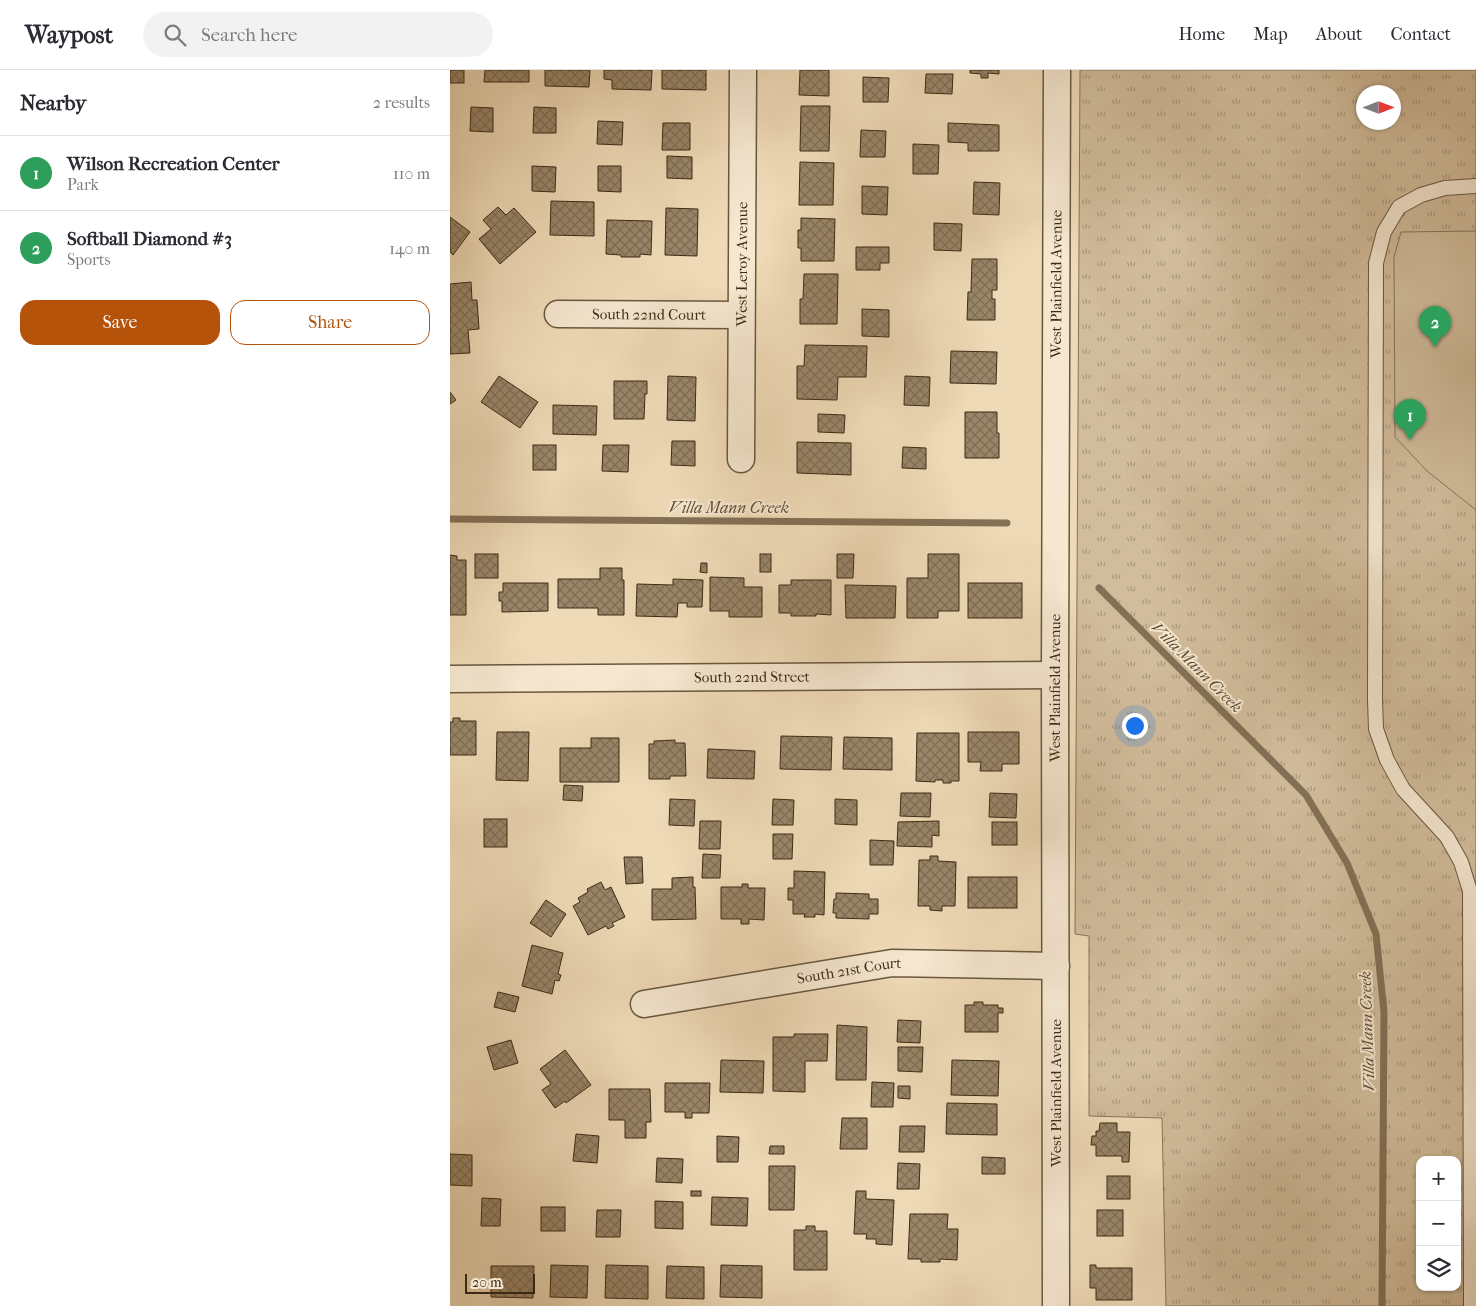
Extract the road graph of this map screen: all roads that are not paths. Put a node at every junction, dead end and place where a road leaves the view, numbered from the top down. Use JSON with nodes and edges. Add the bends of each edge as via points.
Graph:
{"nodes":[{"id":1,"x":743,"y":70,"type":"edge"},
{"id":2,"x":1056,"y":70,"type":"edge"},
{"id":3,"x":1476,"y":186,"type":"edge"},
{"id":4,"x":558,"y":314,"type":"dead end"},
{"id":5,"x":741,"y":315,"type":"junction"},
{"id":6,"x":741,"y":459,"type":"dead end"},
{"id":7,"x":1055,"y":675,"type":"junction"},
{"id":8,"x":450,"y":679,"type":"edge"},
{"id":9,"x":1056,"y":966,"type":"junction"},
{"id":10,"x":644,"y":1004,"type":"dead end"},
{"id":11,"x":1056,"y":1306,"type":"edge"},
{"id":12,"x":1471,"y":1306,"type":"edge"}],
"edges":[{"from":1,"to":5,"type":"street","name":"West Leroy Avenue"},
{"from":2,"to":7,"type":"street","name":"West Plainfield Avenue"},
{"from":3,"to":12,"type":"lane","via":[[1444,188],[1399,207],[1384,232],[1376,263],[1376,729],[1387,760],[1403,789],[1447,837],[1461,862],[1470,891]]},
{"from":4,"to":5,"type":"street","name":"South 22nd Court"},
{"from":5,"to":6,"type":"street","name":"West Leroy Avenue"},
{"from":7,"to":8,"type":"street","name":"South 22nd Street"},
{"from":7,"to":9,"type":"street","name":"West Plainfield Avenue"},
{"from":9,"to":10,"type":"street","name":"South 21st Court","via":[[892,963]]},
{"from":9,"to":11,"type":"street","name":"West Plainfield Avenue"}]}
